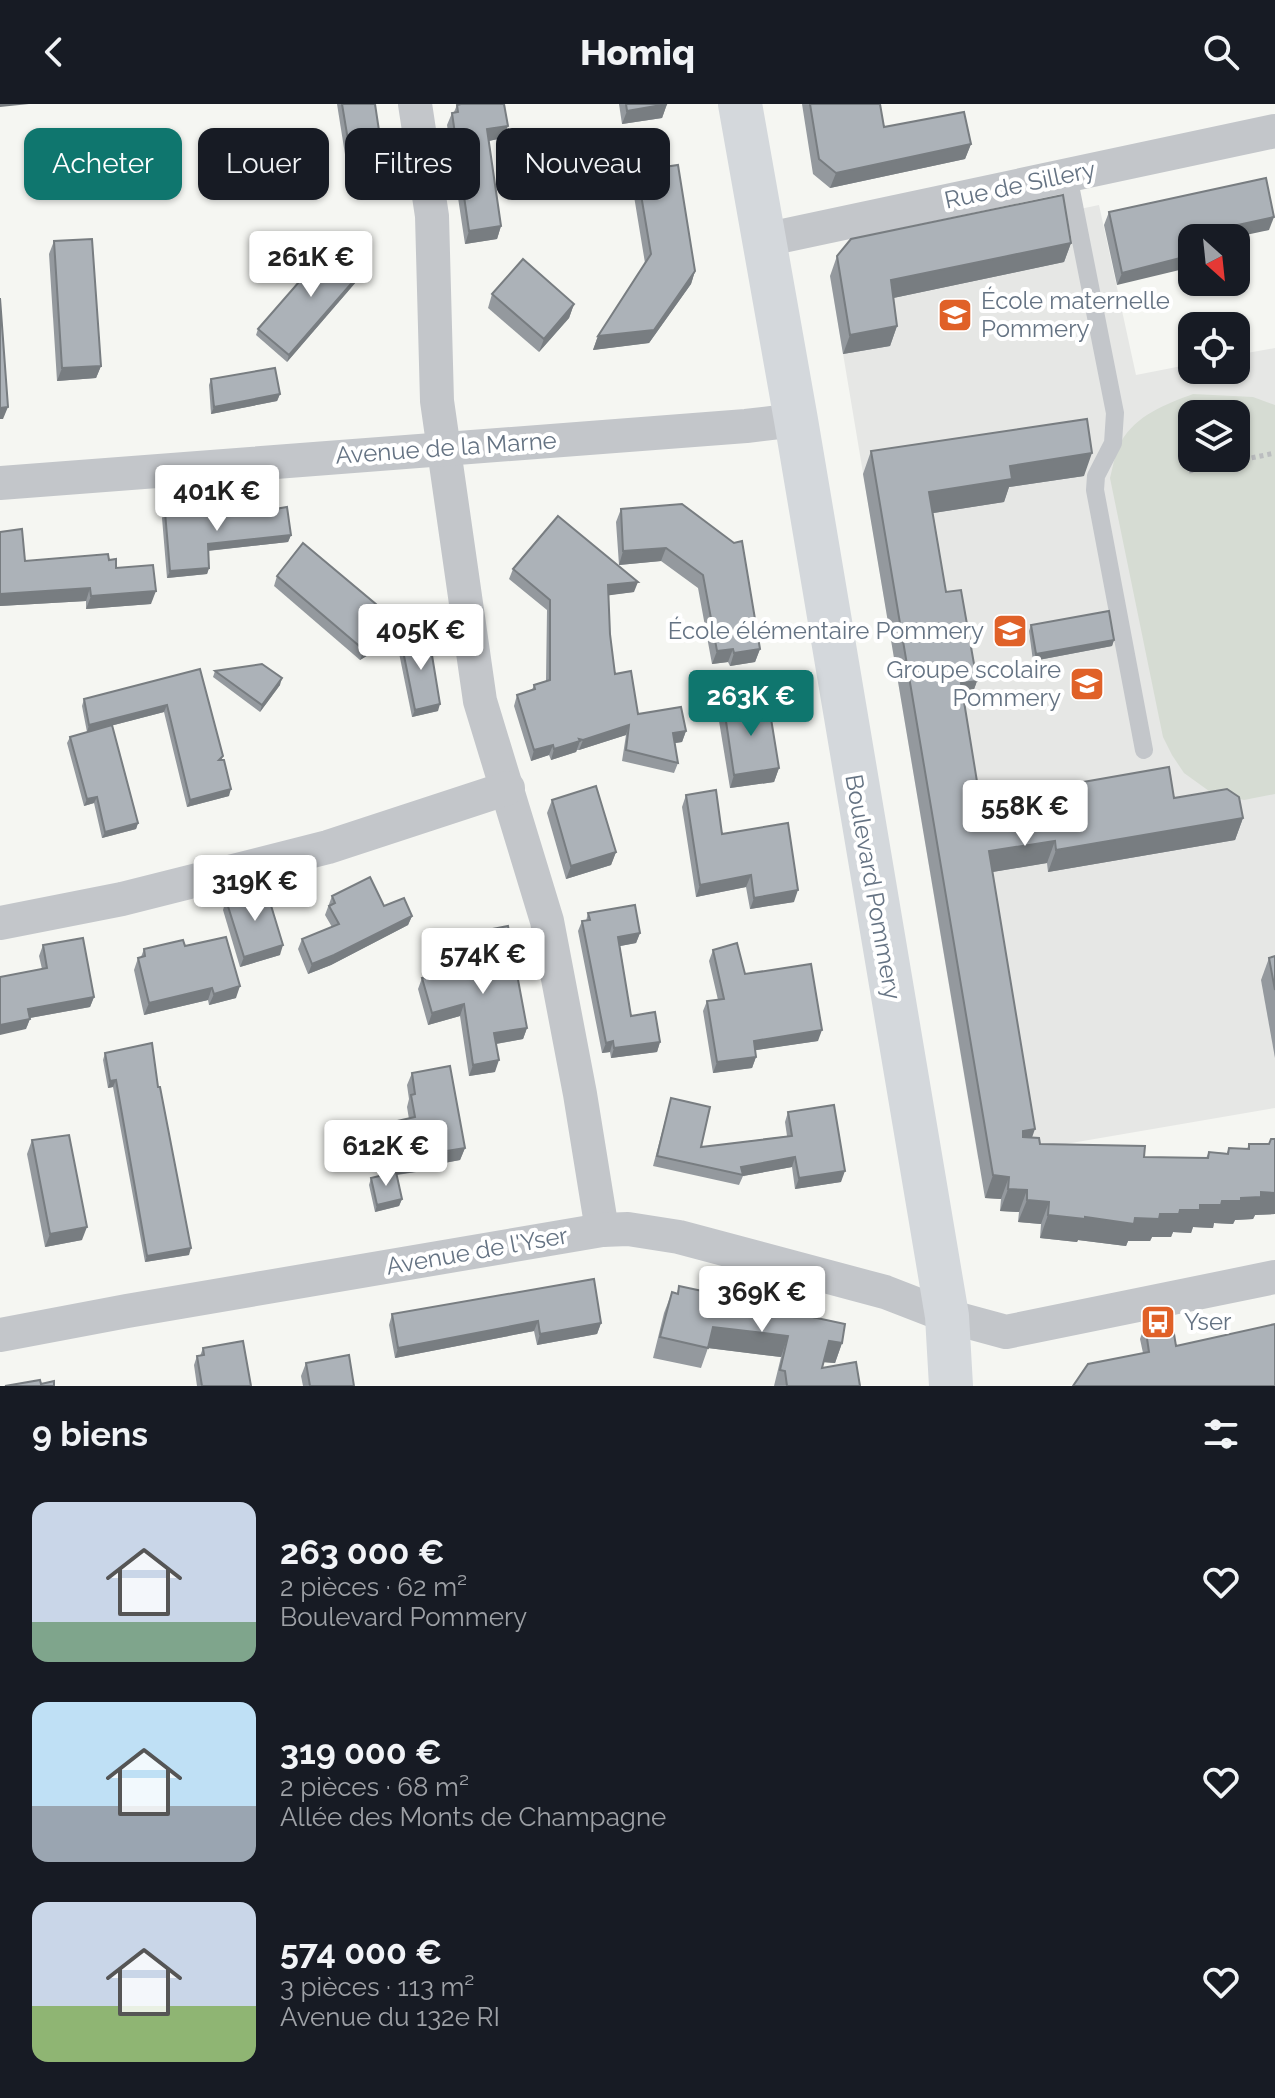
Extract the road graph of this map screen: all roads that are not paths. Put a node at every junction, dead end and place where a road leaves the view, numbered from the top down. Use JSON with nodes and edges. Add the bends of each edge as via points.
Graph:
{"nodes":[{"id":1,"x":415,"y":104,"type":"edge"},
{"id":2,"x":740,"y":104,"type":"edge"},
{"id":3,"x":1275,"y":131,"type":"edge"},
{"id":4,"x":1068,"y":175,"type":"junction"},
{"id":5,"x":764,"y":240,"type":"junction"},
{"id":6,"x":796,"y":420,"type":"junction"},
{"id":7,"x":445,"y":461,"type":"junction"},
{"id":8,"x":0,"y":483,"type":"edge"},
{"id":9,"x":1144,"y":750,"type":"dead end"},
{"id":10,"x":508,"y":788,"type":"junction"},
{"id":11,"x":0,"y":923,"type":"edge"},
{"id":12,"x":602,"y":1230,"type":"junction"},
{"id":13,"x":1275,"y":1277,"type":"edge"},
{"id":14,"x":947,"y":1316,"type":"junction"},
{"id":15,"x":0,"y":1335,"type":"edge"},
{"id":16,"x":951,"y":1386,"type":"edge"}],
"edges":[{"from":1,"to":7,"type":"street","via":[[432,216],[437,401]]},
{"from":2,"to":5,"type":"main road","name":"Boulevard Pommery"},
{"from":3,"to":4,"type":"street","name":"Rue de Sillery"},
{"from":4,"to":5,"type":"street","name":"Rue de Sillery"},
{"from":4,"to":9,"type":"lane","via":[[1115,413],[1113,443],[1096,476],[1095,490]]},
{"from":5,"to":6,"type":"main road","name":"Boulevard Pommery"},
{"from":6,"to":7,"type":"street","name":"Avenue de la Marne"},
{"from":6,"to":14,"type":"main road","name":"Boulevard Pommery"},
{"from":7,"to":8,"type":"street","name":"Avenue de la Marne"},
{"from":7,"to":10,"type":"street","via":[[480,701]]},
{"from":10,"to":11,"type":"street","via":[[328,847],[122,899]]},
{"from":10,"to":12,"type":"street","via":[[547,921]]},
{"from":12,"to":14,"type":"street","name":"Avenue de l'Yser","via":[[679,1237],[885,1292]]},
{"from":12,"to":15,"type":"street","name":"Avenue de l'Yser"},
{"from":13,"to":14,"type":"street","name":"Avenue de l'Yser","via":[[1006,1332]]},
{"from":14,"to":16,"type":"main road","name":"Boulevard Pommery"}]}
